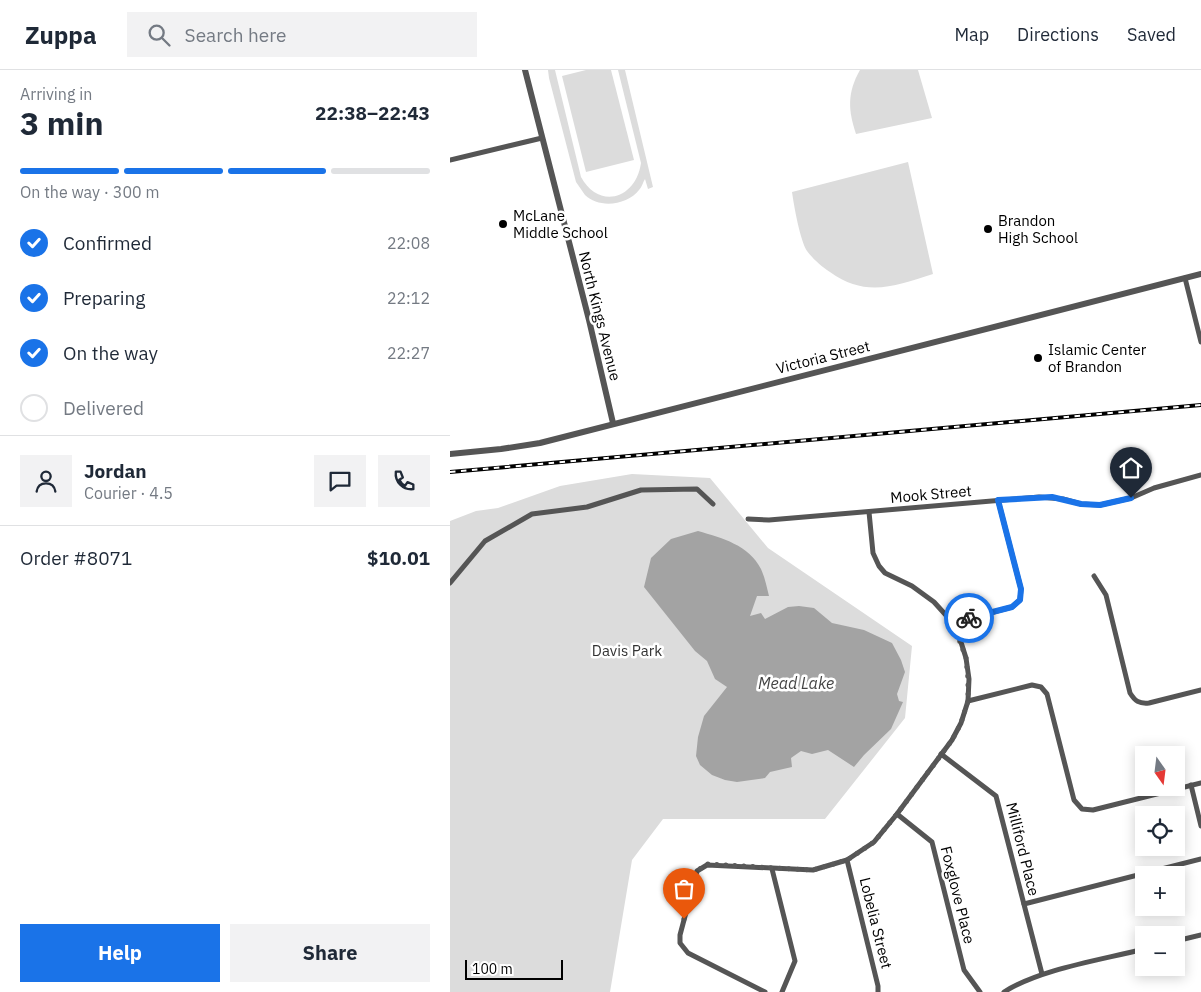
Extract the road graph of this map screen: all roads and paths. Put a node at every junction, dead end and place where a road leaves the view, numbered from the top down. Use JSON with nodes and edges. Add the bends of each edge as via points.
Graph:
{"nodes":[{"id":1,"x":526,"y":70,"type":"edge"},
{"id":2,"x":542,"y":138,"type":"junction"},
{"id":3,"x":450,"y":160,"type":"edge"},
{"id":4,"x":1201,"y":274,"type":"edge"},
{"id":5,"x":1185,"y":278,"type":"junction"},
{"id":6,"x":1201,"y":342,"type":"edge"},
{"id":7,"x":613,"y":423,"type":"junction"},
{"id":8,"x":450,"y":454,"type":"edge"},
{"id":9,"x":1201,"y":475,"type":"edge"},
{"id":10,"x":998,"y":500,"type":"junction"},
{"id":11,"x":714,"y":504,"type":"dead end"},
{"id":12,"x":869,"y":512,"type":"junction"},
{"id":13,"x":748,"y":519,"type":"dead end"},
{"id":14,"x":1094,"y":576,"type":"dead end"},
{"id":15,"x":450,"y":584,"type":"edge"},
{"id":16,"x":953,"y":623,"type":"junction"},
{"id":17,"x":1201,"y":690,"type":"edge"},
{"id":18,"x":968,"y":701,"type":"junction"},
{"id":19,"x":941,"y":754,"type":"junction"},
{"id":20,"x":1201,"y":783,"type":"edge"},
{"id":21,"x":1191,"y":785,"type":"junction"},
{"id":22,"x":897,"y":814,"type":"junction"},
{"id":23,"x":1201,"y":826,"type":"edge"},
{"id":24,"x":1201,"y":859,"type":"edge"},
{"id":25,"x":847,"y":860,"type":"junction"},
{"id":26,"x":772,"y":869,"type":"junction"},
{"id":27,"x":1024,"y":904,"type":"junction"},
{"id":28,"x":1201,"y":935,"type":"edge"},
{"id":29,"x":1185,"y":939,"type":"edge"},
{"id":30,"x":1135,"y":951,"type":"edge"},
{"id":31,"x":1042,"y":974,"type":"junction"},
{"id":32,"x":765,"y":992,"type":"edge"},
{"id":33,"x":782,"y":992,"type":"edge"},
{"id":34,"x":878,"y":992,"type":"edge"},
{"id":35,"x":980,"y":992,"type":"edge"},
{"id":36,"x":1004,"y":992,"type":"edge"}],
"edges":[{"from":1,"to":2,"type":"street","name":"North Kings Avenue"},
{"from":2,"to":3,"type":"street"},
{"from":2,"to":7,"type":"street","name":"North Kings Avenue"},
{"from":4,"to":5,"type":"street","name":"Victoria Street"},
{"from":5,"to":6,"type":"street"},
{"from":5,"to":7,"type":"street","name":"Victoria Street"},
{"from":7,"to":8,"type":"street","name":"Victoria Street","via":[[528,445]]},
{"from":9,"to":10,"type":"street","name":"Mook Street","via":[[1100,505],[1052,497]]},
{"from":10,"to":12,"type":"street","name":"Mook Street"},
{"from":10,"to":16,"type":"street","via":[[1021,589],[1020,600],[1012,607]]},
{"from":11,"to":15,"type":"street","via":[[697,489],[641,490],[587,507],[532,514],[485,541]]},
{"from":12,"to":13,"type":"street","name":"Mook Street"},
{"from":12,"to":16,"type":"street","via":[[873,553],[879,566],[885,573],[929,598]]},
{"from":14,"to":17,"type":"street","via":[[1106,595],[1133,698],[1142,704]]},
{"from":16,"to":18,"type":"street","via":[[966,658]]},
{"from":18,"to":19,"type":"street","via":[[958,729]]},
{"from":18,"to":21,"type":"street","via":[[1032,685],[1045,690],[1074,800],[1082,809],[1093,810]]},
{"from":19,"to":22,"type":"street"},
{"from":19,"to":27,"type":"street","name":"Milliford Place","via":[[996,796]]},
{"from":20,"to":21,"type":"street"},
{"from":21,"to":23,"type":"street"},
{"from":22,"to":25,"type":"street","via":[[874,842]]},
{"from":22,"to":35,"type":"street","name":"Foxglove Place","via":[[932,842],[964,970]]},
{"from":24,"to":27,"type":"street"},
{"from":25,"to":26,"type":"street","via":[[813,870]]},
{"from":25,"to":34,"type":"street","name":"Lobelia Street"},
{"from":26,"to":32,"type":"street","via":[[706,864],[697,871],[680,935],[680,943],[688,953]]},
{"from":26,"to":33,"type":"street","via":[[795,961]]},
{"from":27,"to":31,"type":"street","name":"Milliford Place"},
{"from":28,"to":29,"type":"street"},
{"from":30,"to":31,"type":"street"},
{"from":31,"to":36,"type":"street"}]}
